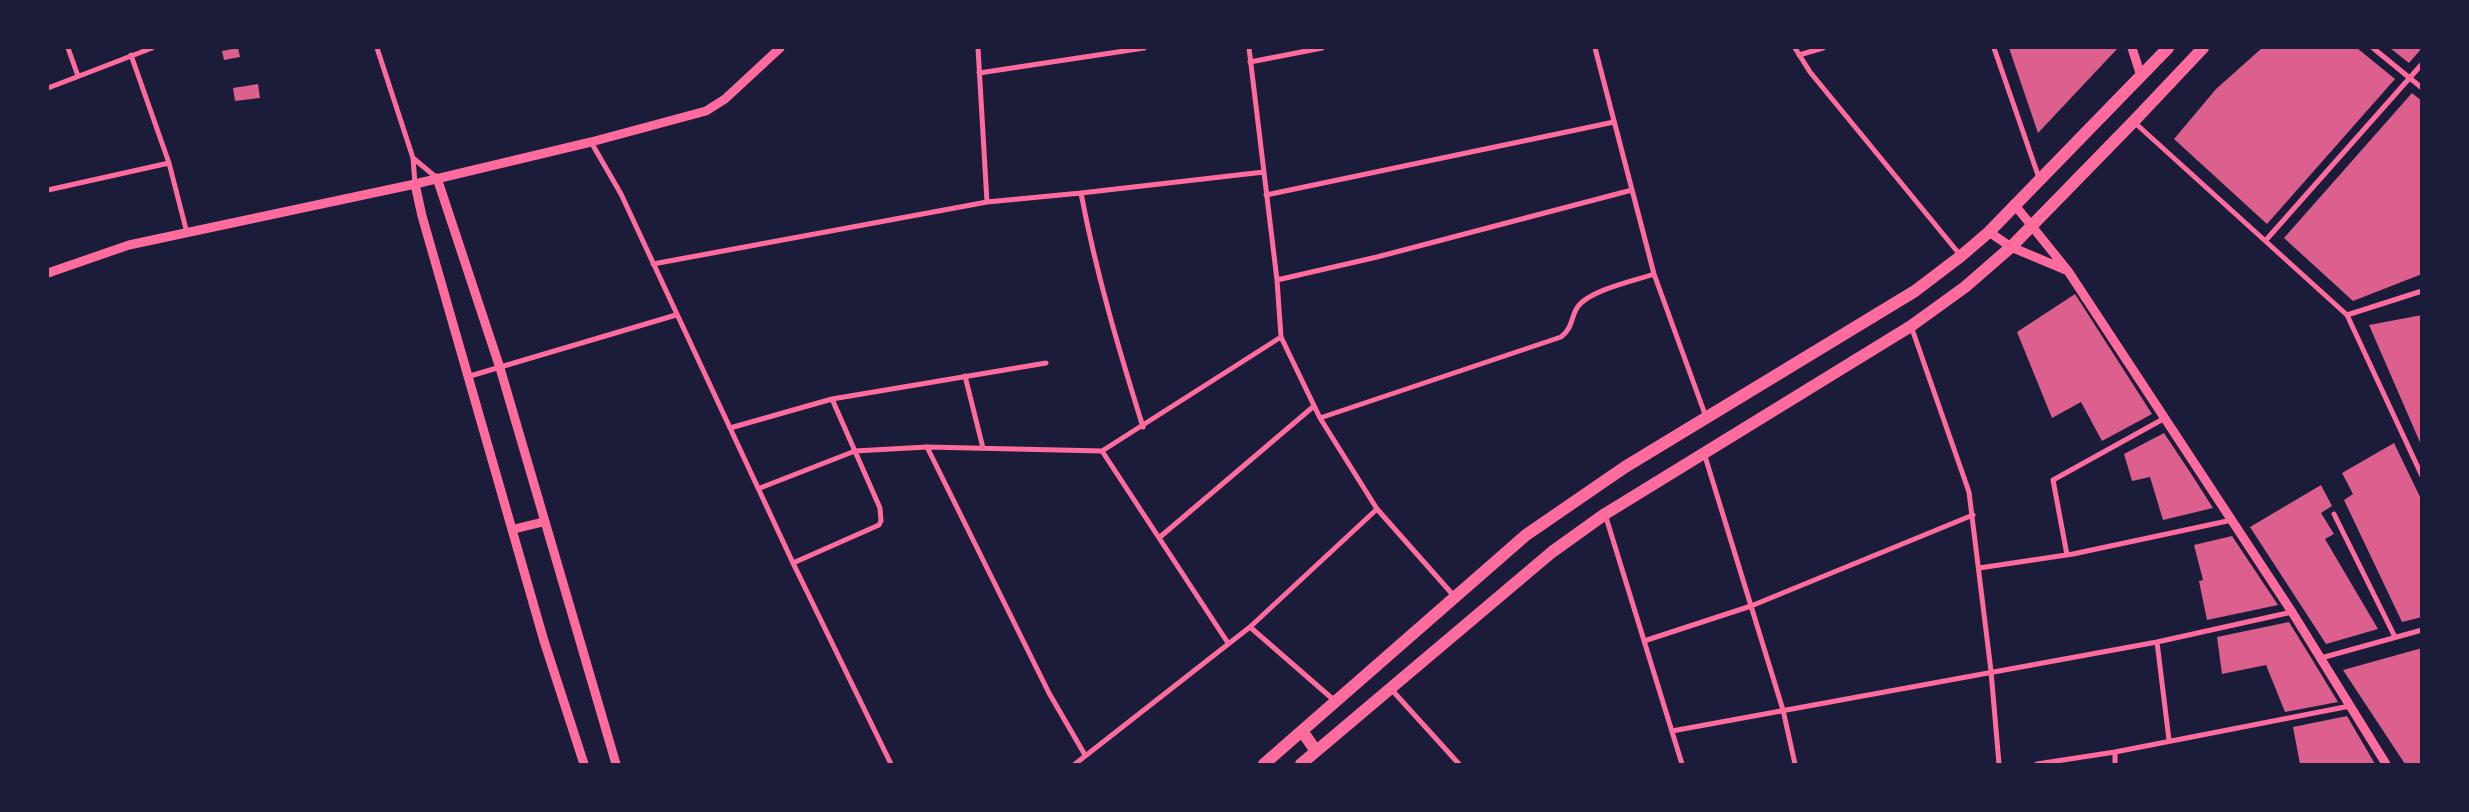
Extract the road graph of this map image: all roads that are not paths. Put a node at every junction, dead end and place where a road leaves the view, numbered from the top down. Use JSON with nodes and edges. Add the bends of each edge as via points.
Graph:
{"nodes":[{"id":1,"x":68,"y":48,"type":"edge"},
{"id":2,"x":152,"y":48,"type":"edge"},
{"id":3,"x":377,"y":48,"type":"edge"},
{"id":4,"x":780,"y":48,"type":"edge"},
{"id":5,"x":978,"y":48,"type":"edge"},
{"id":6,"x":1144,"y":48,"type":"edge"},
{"id":7,"x":1249,"y":48,"type":"edge"},
{"id":8,"x":1322,"y":48,"type":"edge"},
{"id":9,"x":1595,"y":48,"type":"edge"},
{"id":10,"x":1795,"y":48,"type":"edge"},
{"id":11,"x":1823,"y":48,"type":"edge"},
{"id":12,"x":1994,"y":48,"type":"edge"},
{"id":13,"x":2132,"y":48,"type":"edge"},
{"id":14,"x":2168,"y":48,"type":"edge"},
{"id":15,"x":2202,"y":48,"type":"edge"},
{"id":16,"x":2374,"y":48,"type":"edge"},
{"id":17,"x":131,"y":55,"type":"junction"},
{"id":18,"x":1799,"y":55,"type":"junction"},
{"id":19,"x":1250,"y":62,"type":"junction"},
{"id":20,"x":2422,"y":64,"type":"edge"},
{"id":21,"x":979,"y":73,"type":"junction"},
{"id":22,"x":78,"y":76,"type":"junction"},
{"id":23,"x":2142,"y":76,"type":"junction"},
{"id":24,"x":2410,"y":78,"type":"junction"},
{"id":25,"x":48,"y":88,"type":"edge"},
{"id":26,"x":2422,"y":88,"type":"edge"},
{"id":27,"x":2134,"y":121,"type":"junction"},
{"id":28,"x":1614,"y":122,"type":"junction"},
{"id":29,"x":591,"y":142,"type":"junction"},
{"id":30,"x":413,"y":158,"type":"junction"},
{"id":31,"x":169,"y":163,"type":"junction"},
{"id":32,"x":1264,"y":172,"type":"junction"},
{"id":33,"x":437,"y":178,"type":"junction"},
{"id":34,"x":2040,"y":179,"type":"junction"},
{"id":35,"x":415,"y":184,"type":"junction"},
{"id":36,"x":48,"y":190,"type":"edge"},
{"id":37,"x":1632,"y":190,"type":"junction"},
{"id":38,"x":1081,"y":193,"type":"junction"},
{"id":39,"x":1266,"y":195,"type":"junction"},
{"id":40,"x":987,"y":202,"type":"junction"},
{"id":41,"x":2014,"y":204,"type":"junction"},
{"id":42,"x":2030,"y":226,"type":"junction"},
{"id":43,"x":1989,"y":232,"type":"junction"},
{"id":44,"x":187,"y":234,"type":"junction"},
{"id":45,"x":2266,"y":240,"type":"junction"},
{"id":46,"x":2011,"y":246,"type":"junction"},
{"id":47,"x":1961,"y":256,"type":"junction"},
{"id":48,"x":653,"y":264,"type":"junction"},
{"id":49,"x":2068,"y":271,"type":"junction"},
{"id":50,"x":48,"y":273,"type":"edge"},
{"id":51,"x":1654,"y":274,"type":"junction"},
{"id":52,"x":1277,"y":280,"type":"junction"},
{"id":53,"x":2422,"y":291,"type":"edge"},
{"id":54,"x":676,"y":315,"type":"junction"},
{"id":55,"x":2347,"y":315,"type":"junction"},
{"id":56,"x":1911,"y":326,"type":"junction"},
{"id":57,"x":1281,"y":336,"type":"junction"},
{"id":58,"x":1046,"y":363,"type":"dead end"},
{"id":59,"x":500,"y":368,"type":"junction"},
{"id":60,"x":470,"y":376,"type":"junction"},
{"id":61,"x":966,"y":376,"type":"junction"},
{"id":62,"x":832,"y":399,"type":"junction"},
{"id":63,"x":1314,"y":406,"type":"junction"},
{"id":64,"x":1706,"y":417,"type":"junction"},
{"id":65,"x":1320,"y":418,"type":"junction"},
{"id":66,"x":2165,"y":418,"type":"junction"},
{"id":67,"x":1143,"y":427,"type":"junction"},
{"id":68,"x":730,"y":428,"type":"junction"},
{"id":69,"x":927,"y":448,"type":"junction"},
{"id":70,"x":983,"y":448,"type":"junction"},
{"id":71,"x":854,"y":451,"type":"junction"},
{"id":72,"x":1102,"y":451,"type":"junction"},
{"id":73,"x":1704,"y":453,"type":"junction"},
{"id":74,"x":2422,"y":476,"type":"edge"},
{"id":75,"x":760,"y":488,"type":"junction"},
{"id":76,"x":1377,"y":509,"type":"junction"},
{"id":77,"x":1605,"y":514,"type":"junction"},
{"id":78,"x":2334,"y":514,"type":"dead end"},
{"id":79,"x":1973,"y":515,"type":"junction"},
{"id":80,"x":2232,"y":520,"type":"junction"},
{"id":81,"x":543,"y":522,"type":"junction"},
{"id":82,"x":514,"y":529,"type":"junction"},
{"id":83,"x":1160,"y":537,"type":"junction"},
{"id":84,"x":2067,"y":555,"type":"junction"},
{"id":85,"x":793,"y":563,"type":"junction"},
{"id":86,"x":1979,"y":568,"type":"junction"},
{"id":87,"x":1456,"y":598,"type":"junction"},
{"id":88,"x":1751,"y":606,"type":"junction"},
{"id":89,"x":2292,"y":612,"type":"junction"},
{"id":90,"x":1250,"y":627,"type":"junction"},
{"id":91,"x":2422,"y":630,"type":"edge"},
{"id":92,"x":2395,"y":637,"type":"junction"},
{"id":93,"x":1644,"y":641,"type":"junction"},
{"id":94,"x":2157,"y":642,"type":"junction"},
{"id":95,"x":1228,"y":644,"type":"junction"},
{"id":96,"x":2321,"y":658,"type":"junction"},
{"id":97,"x":1991,"y":671,"type":"junction"},
{"id":98,"x":1390,"y":687,"type":"junction"},
{"id":99,"x":1335,"y":702,"type":"junction"},
{"id":100,"x":2350,"y":706,"type":"junction"},
{"id":101,"x":1783,"y":710,"type":"junction"},
{"id":102,"x":1302,"y":731,"type":"junction"},
{"id":103,"x":1672,"y":731,"type":"junction"},
{"id":104,"x":2169,"y":740,"type":"junction"},
{"id":105,"x":1316,"y":751,"type":"junction"},
{"id":106,"x":2114,"y":752,"type":"junction"},
{"id":107,"x":1086,"y":755,"type":"junction"},
{"id":108,"x":584,"y":764,"type":"edge"},
{"id":109,"x":616,"y":764,"type":"edge"},
{"id":110,"x":891,"y":764,"type":"edge"},
{"id":111,"x":1074,"y":764,"type":"edge"},
{"id":112,"x":1264,"y":764,"type":"edge"},
{"id":113,"x":1301,"y":764,"type":"edge"},
{"id":114,"x":1459,"y":764,"type":"edge"},
{"id":115,"x":1682,"y":764,"type":"edge"},
{"id":116,"x":1795,"y":764,"type":"edge"},
{"id":117,"x":1999,"y":764,"type":"edge"},
{"id":118,"x":2037,"y":764,"type":"edge"},
{"id":119,"x":2116,"y":764,"type":"edge"},
{"id":120,"x":2386,"y":764,"type":"edge"}],
"edges":[{"from":1,"to":22,"type":"street"},
{"from":2,"to":17,"type":"street"},
{"from":3,"to":30,"type":"street"},
{"from":4,"to":29,"type":"street","via":[[706,112]]},
{"from":5,"to":21,"type":"street"},
{"from":6,"to":21,"type":"street"},
{"from":7,"to":19,"type":"street"},
{"from":8,"to":19,"type":"street"},
{"from":9,"to":28,"type":"street"},
{"from":10,"to":18,"type":"street"},
{"from":11,"to":18,"type":"street"},
{"from":12,"to":34,"type":"street"},
{"from":13,"to":23,"type":"street"},
{"from":14,"to":23,"type":"highway"},
{"from":15,"to":27,"type":"highway"},
{"from":16,"to":24,"type":"street"},
{"from":17,"to":22,"type":"street"},
{"from":17,"to":31,"type":"street"},
{"from":18,"to":47,"type":"street"},
{"from":19,"to":32,"type":"street"},
{"from":20,"to":24,"type":"street"},
{"from":21,"to":40,"type":"street"},
{"from":22,"to":25,"type":"street"},
{"from":23,"to":34,"type":"highway"},
{"from":24,"to":26,"type":"street"},
{"from":24,"to":45,"type":"street"},
{"from":27,"to":42,"type":"highway"},
{"from":27,"to":45,"type":"street"},
{"from":28,"to":37,"type":"street"},
{"from":28,"to":39,"type":"street"},
{"from":29,"to":33,"type":"street"},
{"from":29,"to":48,"type":"street","via":[[621,194]]},
{"from":30,"to":33,"type":"street"},
{"from":30,"to":35,"type":"street"},
{"from":31,"to":36,"type":"street"},
{"from":31,"to":44,"type":"street"},
{"from":32,"to":38,"type":"street"},
{"from":32,"to":39,"type":"street"},
{"from":33,"to":35,"type":"street"},
{"from":33,"to":59,"type":"street"},
{"from":34,"to":41,"type":"highway"},
{"from":35,"to":44,"type":"street"},
{"from":35,"to":60,"type":"street"},
{"from":37,"to":51,"type":"street"},
{"from":37,"to":52,"type":"street"},
{"from":38,"to":40,"type":"street"},
{"from":38,"to":67,"type":"street","via":[[1092,250]]},
{"from":39,"to":52,"type":"street"},
{"from":40,"to":48,"type":"street"},
{"from":41,"to":42,"type":"street"},
{"from":41,"to":43,"type":"highway"},
{"from":42,"to":46,"type":"highway"},
{"from":42,"to":49,"type":"street"},
{"from":43,"to":46,"type":"street"},
{"from":43,"to":47,"type":"highway"},
{"from":44,"to":50,"type":"street","via":[[129,245]]},
{"from":45,"to":55,"type":"street"},
{"from":46,"to":49,"type":"street"},
{"from":46,"to":56,"type":"highway","via":[[1965,287]]},
{"from":47,"to":64,"type":"highway","via":[[1915,291]]},
{"from":48,"to":54,"type":"street"},
{"from":49,"to":66,"type":"street"},
{"from":51,"to":64,"type":"street"},
{"from":51,"to":65,"type":"street","via":[[1593,295],[1581,303],[1575,311],[1570,331],[1562,337]]},
{"from":52,"to":57,"type":"street"},
{"from":53,"to":55,"type":"street"},
{"from":54,"to":59,"type":"street"},
{"from":54,"to":68,"type":"street"},
{"from":55,"to":74,"type":"street"},
{"from":56,"to":73,"type":"highway"},
{"from":56,"to":79,"type":"street","via":[[1969,492]]},
{"from":57,"to":63,"type":"street"},
{"from":57,"to":67,"type":"street"},
{"from":58,"to":61,"type":"street"},
{"from":59,"to":60,"type":"street"},
{"from":59,"to":81,"type":"street"},
{"from":60,"to":82,"type":"street"},
{"from":61,"to":62,"type":"street"},
{"from":61,"to":70,"type":"street"},
{"from":62,"to":68,"type":"street"},
{"from":62,"to":71,"type":"street"},
{"from":63,"to":65,"type":"street"},
{"from":63,"to":83,"type":"street"},
{"from":64,"to":87,"type":"highway","via":[[1604,480],[1526,536]]},
{"from":65,"to":76,"type":"street"},
{"from":66,"to":80,"type":"street"},
{"from":66,"to":84,"type":"street","via":[[2053,480]]},
{"from":67,"to":72,"type":"street"},
{"from":68,"to":75,"type":"street"},
{"from":69,"to":70,"type":"street"},
{"from":69,"to":71,"type":"street"},
{"from":69,"to":107,"type":"street","via":[[1049,693]]},
{"from":70,"to":72,"type":"street"},
{"from":71,"to":75,"type":"street"},
{"from":71,"to":85,"type":"street","via":[[880,508],[881,521]]},
{"from":72,"to":83,"type":"street"},
{"from":73,"to":77,"type":"highway"},
{"from":73,"to":88,"type":"street"},
{"from":75,"to":85,"type":"street"},
{"from":76,"to":87,"type":"street"},
{"from":76,"to":90,"type":"street"},
{"from":77,"to":93,"type":"street"},
{"from":77,"to":98,"type":"highway","via":[[1552,552]]},
{"from":78,"to":92,"type":"street"},
{"from":79,"to":86,"type":"street"},
{"from":79,"to":88,"type":"street"},
{"from":80,"to":84,"type":"street"},
{"from":80,"to":89,"type":"street"},
{"from":81,"to":82,"type":"street"},
{"from":81,"to":109,"type":"street"},
{"from":82,"to":108,"type":"street","via":[[544,640]]},
{"from":83,"to":95,"type":"street"},
{"from":84,"to":86,"type":"street"},
{"from":85,"to":110,"type":"street"},
{"from":86,"to":97,"type":"street"},
{"from":87,"to":99,"type":"highway"},
{"from":88,"to":93,"type":"street"},
{"from":88,"to":101,"type":"street"},
{"from":89,"to":94,"type":"street"},
{"from":89,"to":96,"type":"street"},
{"from":90,"to":95,"type":"street"},
{"from":90,"to":99,"type":"street"},
{"from":91,"to":92,"type":"street"},
{"from":92,"to":96,"type":"street"},
{"from":93,"to":103,"type":"street"},
{"from":94,"to":97,"type":"street"},
{"from":94,"to":104,"type":"street"},
{"from":95,"to":107,"type":"street"},
{"from":96,"to":100,"type":"street"},
{"from":97,"to":101,"type":"street"},
{"from":97,"to":117,"type":"street"},
{"from":98,"to":105,"type":"highway"},
{"from":98,"to":114,"type":"street"},
{"from":99,"to":102,"type":"highway"},
{"from":100,"to":104,"type":"street"},
{"from":100,"to":120,"type":"street"},
{"from":101,"to":103,"type":"street"},
{"from":101,"to":116,"type":"street"},
{"from":102,"to":105,"type":"highway"},
{"from":102,"to":112,"type":"highway"},
{"from":103,"to":115,"type":"street"},
{"from":104,"to":106,"type":"street"},
{"from":105,"to":113,"type":"highway"},
{"from":106,"to":118,"type":"street"},
{"from":106,"to":119,"type":"street"},
{"from":107,"to":111,"type":"street"}]}
